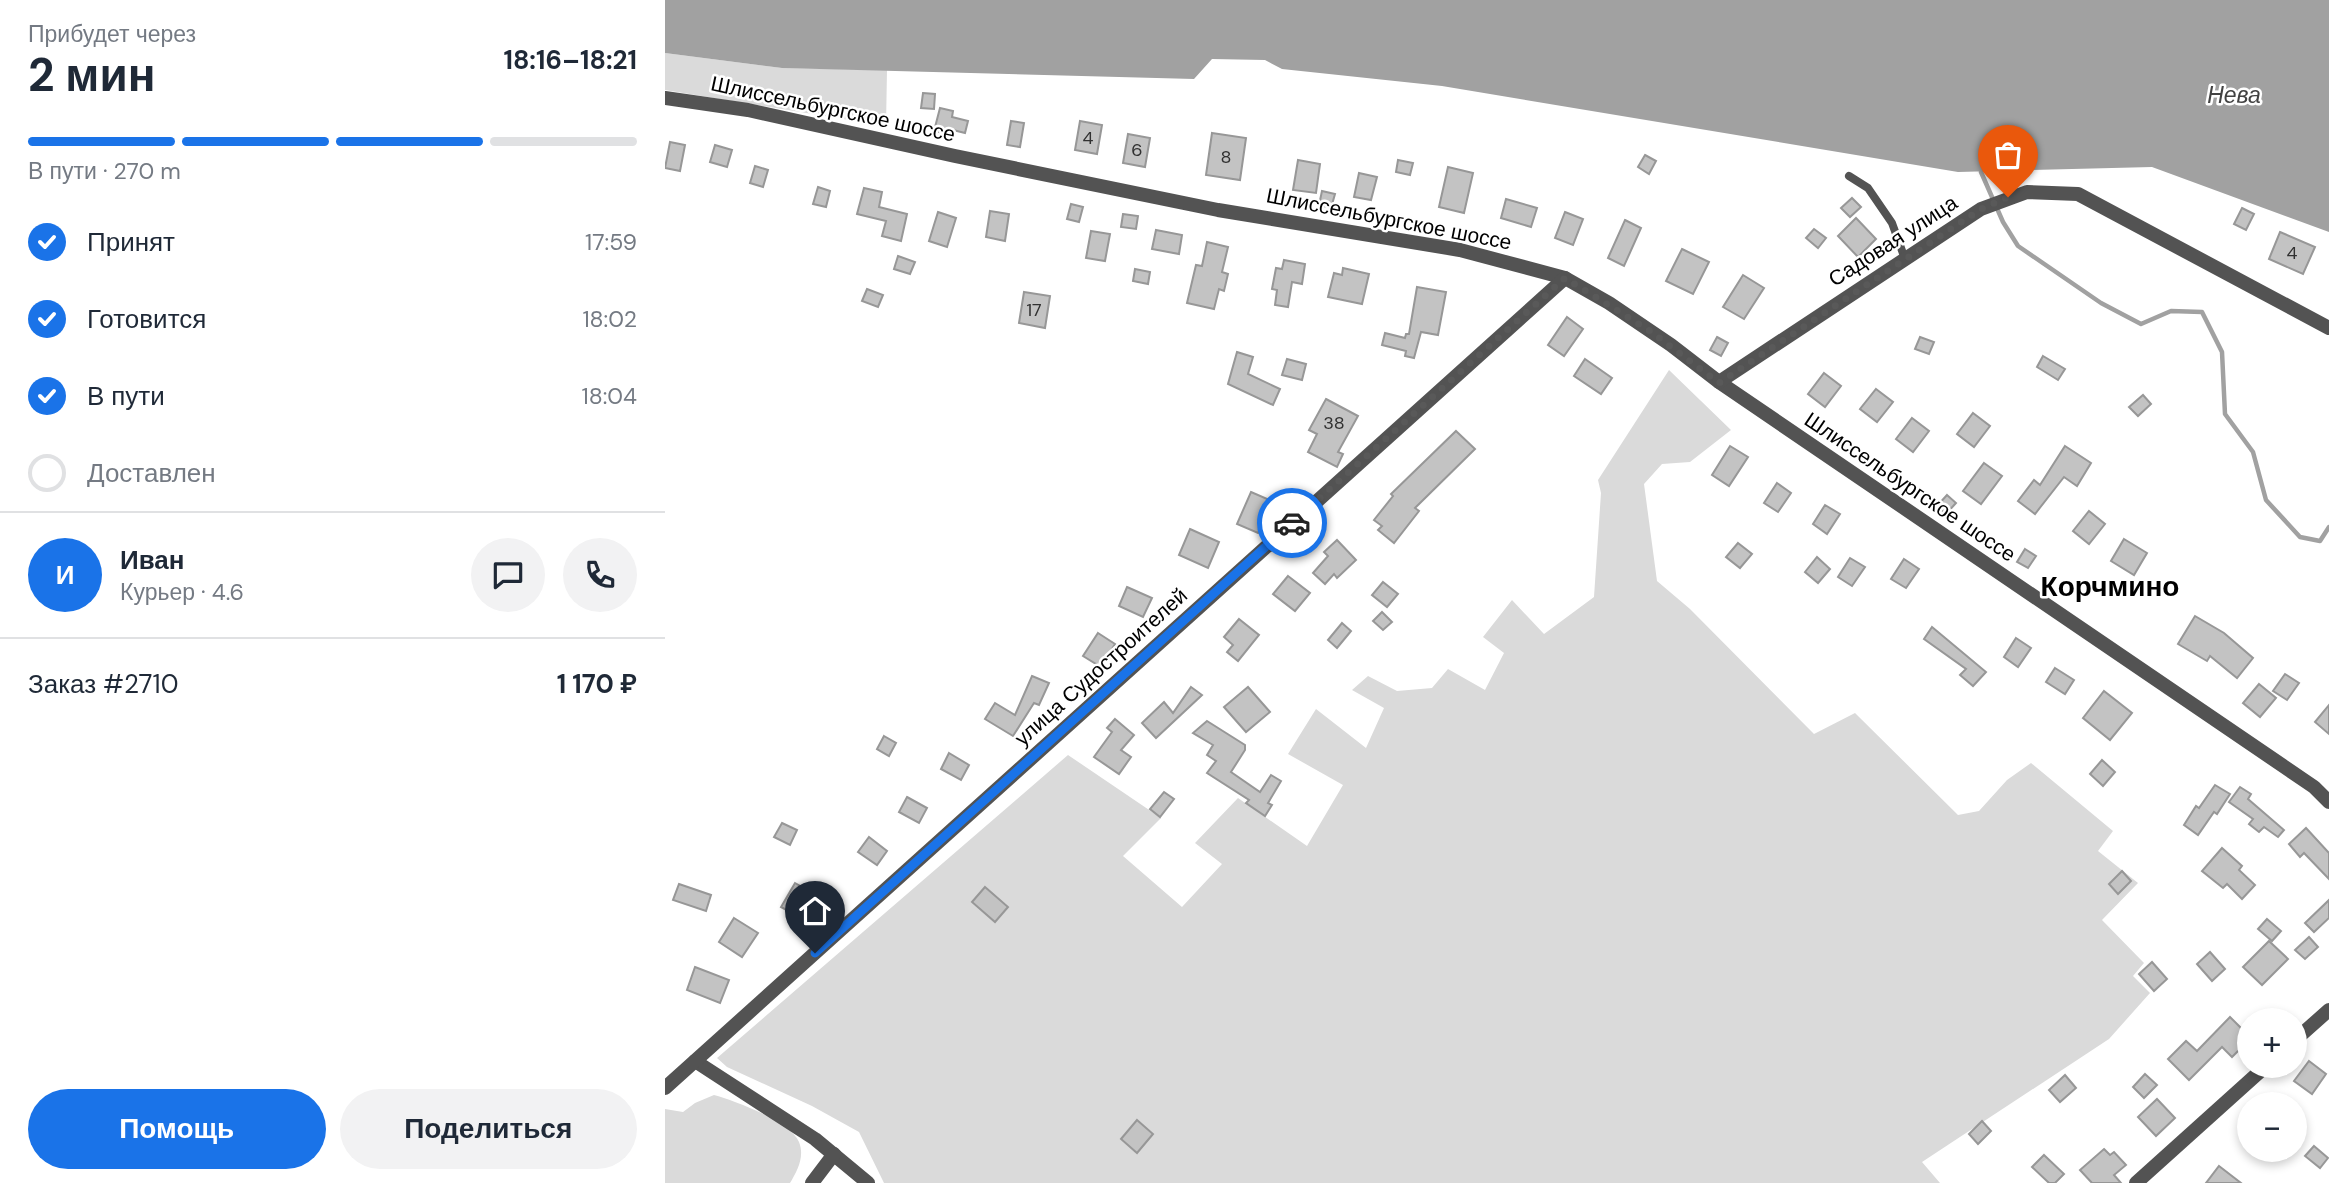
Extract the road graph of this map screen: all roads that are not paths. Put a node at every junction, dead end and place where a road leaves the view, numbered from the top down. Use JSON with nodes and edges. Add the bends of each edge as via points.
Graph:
{"nodes":[{"id":1,"x":665,"y":98,"type":"edge"},
{"id":2,"x":1849,"y":176,"type":"dead end"},
{"id":3,"x":1905,"y":259,"type":"junction"},
{"id":4,"x":1565,"y":278,"type":"junction"},
{"id":5,"x":2329,"y":328,"type":"edge"},
{"id":6,"x":1719,"y":383,"type":"junction"},
{"id":7,"x":2329,"y":802,"type":"edge"},
{"id":8,"x":2329,"y":1010,"type":"edge"},
{"id":9,"x":2307,"y":1029,"type":"edge"},
{"id":10,"x":695,"y":1061,"type":"junction"},
{"id":11,"x":2253,"y":1078,"type":"edge"},
{"id":12,"x":665,"y":1087,"type":"edge"},
{"id":13,"x":834,"y":1154,"type":"junction"},
{"id":14,"x":812,"y":1183,"type":"edge"},
{"id":15,"x":868,"y":1183,"type":"edge"},
{"id":16,"x":2136,"y":1183,"type":"edge"}],
"edges":[{"from":1,"to":4,"type":"street","name":"Шлиссельбургское шоссе","via":[[748,110],[1218,209],[1460,250]]},
{"from":2,"to":3,"type":"lane","via":[[1868,188],[1892,223]]},
{"from":3,"to":5,"type":"street","name":"Садовая улица","via":[[1981,209],[2008,197],[2027,192],[2078,194]]},
{"from":3,"to":6,"type":"street","name":"Садовая улица"},
{"from":4,"to":6,"type":"street","name":"Шлиссельбургское шоссе","via":[[1650,331]]},
{"from":4,"to":10,"type":"street","name":"улица Судостроителей"},
{"from":6,"to":7,"type":"street","name":"Шлиссельбургское шоссе","via":[[2314,787]]},
{"from":8,"to":9,"type":"street"},
{"from":10,"to":12,"type":"street","name":"улица Судостроителей"},
{"from":10,"to":13,"type":"street"},
{"from":11,"to":16,"type":"street"},
{"from":13,"to":14,"type":"street"},
{"from":13,"to":15,"type":"street"}]}
